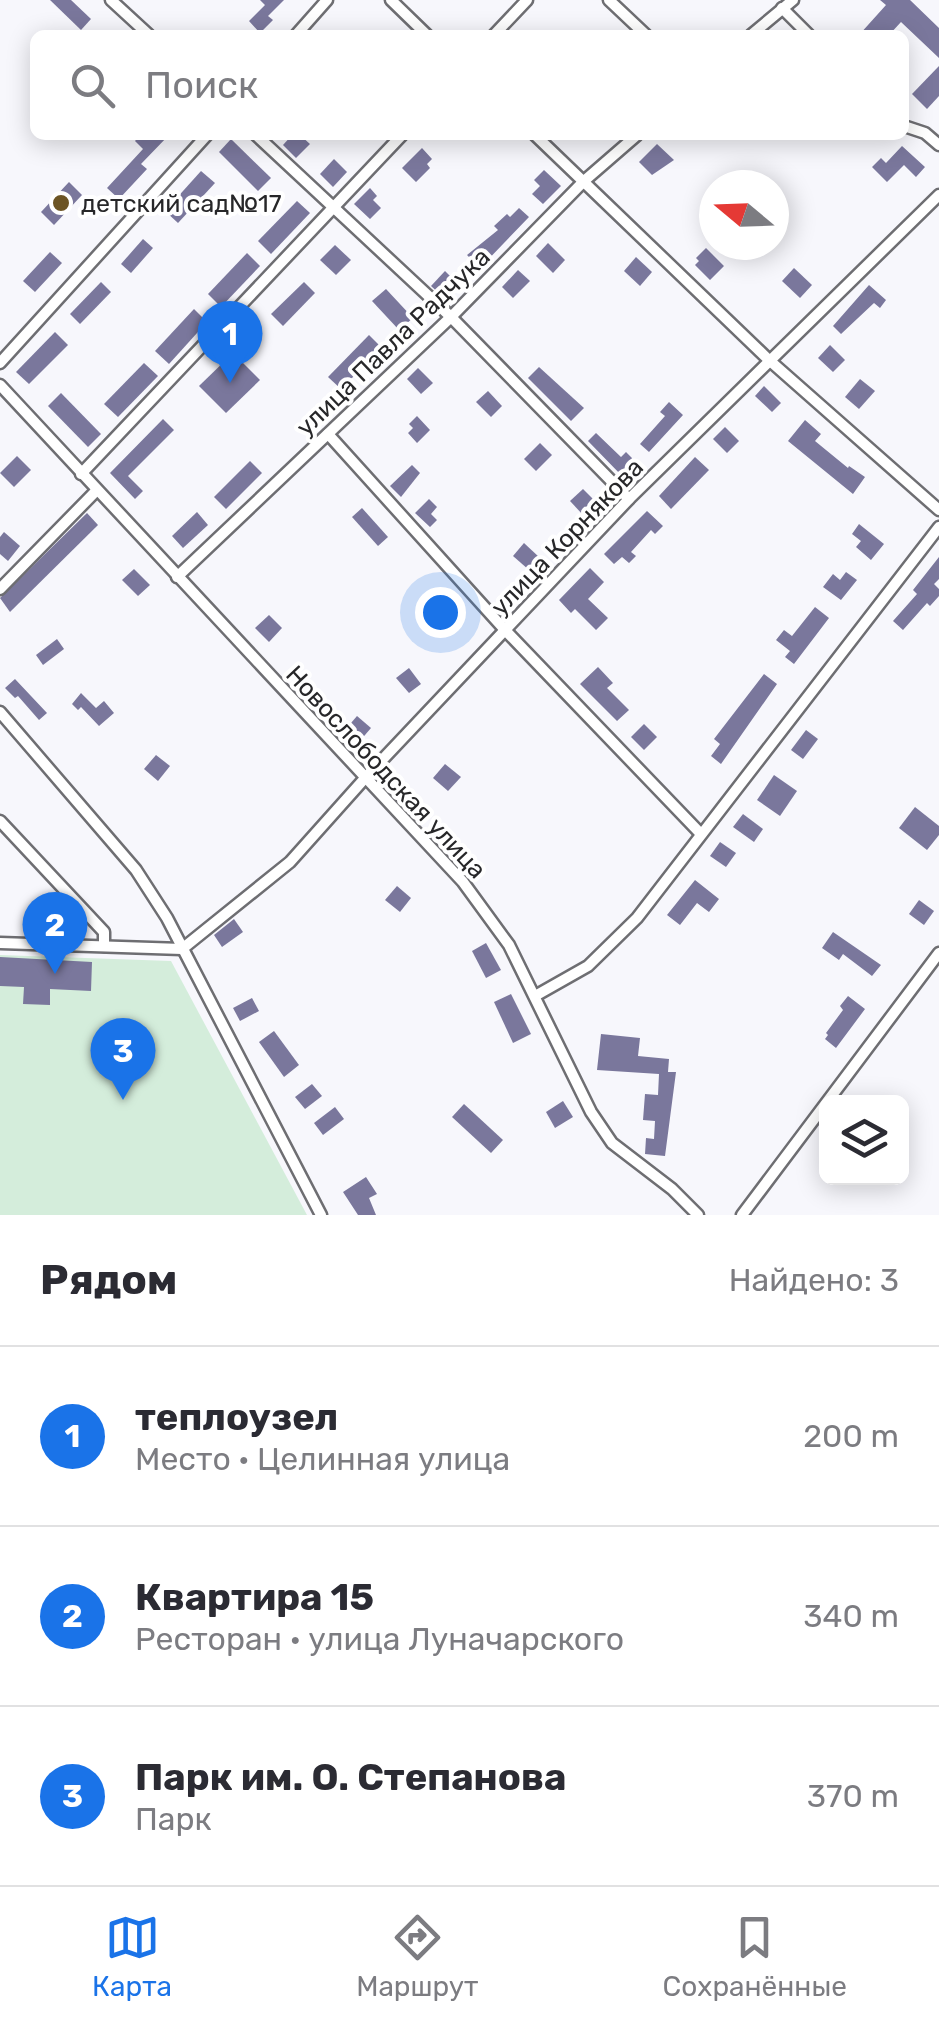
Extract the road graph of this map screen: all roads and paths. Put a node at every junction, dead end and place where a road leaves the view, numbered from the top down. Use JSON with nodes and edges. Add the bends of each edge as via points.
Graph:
{"nodes":[{"id":1,"x":327,"y":0,"type":"edge"},
{"id":2,"x":390,"y":0,"type":"edge"},
{"id":3,"x":526,"y":0,"type":"edge"},
{"id":4,"x":609,"y":0,"type":"edge"},
{"id":5,"x":792,"y":0,"type":"edge"},
{"id":6,"x":119,"y":2,"type":"edge"},
{"id":7,"x":782,"y":8,"type":"junction"},
{"id":8,"x":144,"y":30,"type":"edge"},
{"id":9,"x":300,"y":30,"type":"edge"},
{"id":10,"x":423,"y":30,"type":"edge"},
{"id":11,"x":499,"y":30,"type":"edge"},
{"id":12,"x":641,"y":30,"type":"edge"},
{"id":13,"x":757,"y":30,"type":"edge"},
{"id":14,"x":804,"y":30,"type":"edge"},
{"id":15,"x":909,"y":128,"type":"edge"},
{"id":16,"x":202,"y":140,"type":"edge"},
{"id":17,"x":261,"y":140,"type":"edge"},
{"id":18,"x":397,"y":140,"type":"edge"},
{"id":19,"x":540,"y":140,"type":"edge"},
{"id":20,"x":631,"y":140,"type":"edge"},
{"id":21,"x":939,"y":146,"type":"edge"},
{"id":22,"x":584,"y":181,"type":"junction"},
{"id":23,"x":939,"y":195,"type":"edge"},
{"id":24,"x":336,"y":208,"type":"junction"},
{"id":25,"x":451,"y":317,"type":"junction"},
{"id":26,"x":769,"y":360,"type":"junction"},
{"id":27,"x":0,"y":363,"type":"edge"},
{"id":28,"x":0,"y":385,"type":"edge"},
{"id":29,"x":328,"y":434,"type":"junction"},
{"id":30,"x":82,"y":474,"type":"junction"},
{"id":31,"x":96,"y":491,"type":"junction"},
{"id":32,"x":629,"y":499,"type":"junction"},
{"id":33,"x":939,"y":510,"type":"edge"},
{"id":34,"x":939,"y":526,"type":"edge"},
{"id":35,"x":176,"y":577,"type":"junction"},
{"id":36,"x":0,"y":590,"type":"edge"},
{"id":37,"x":505,"y":630,"type":"junction"},
{"id":38,"x":0,"y":712,"type":"edge"},
{"id":39,"x":366,"y":777,"type":"junction"},
{"id":40,"x":0,"y":821,"type":"edge"},
{"id":41,"x":700,"y":833,"type":"junction"},
{"id":42,"x":0,"y":942,"type":"edge"},
{"id":43,"x":104,"y":946,"type":"junction"},
{"id":44,"x":182,"y":949,"type":"junction"},
{"id":45,"x":939,"y":954,"type":"edge"},
{"id":46,"x":535,"y":996,"type":"junction"},
{"id":47,"x":321,"y":1215,"type":"edge"},
{"id":48,"x":698,"y":1215,"type":"edge"},
{"id":49,"x":742,"y":1215,"type":"edge"}],
"edges":[{"from":1,"to":9,"type":"street"},
{"from":2,"to":10,"type":"street"},
{"from":3,"to":11,"type":"street"},
{"from":4,"to":12,"type":"street"},
{"from":5,"to":7,"type":"street"},
{"from":6,"to":8,"type":"street"},
{"from":7,"to":13,"type":"street"},
{"from":7,"to":14,"type":"street"},
{"from":15,"to":21,"type":"street"},
{"from":16,"to":27,"type":"street"},
{"from":17,"to":24,"type":"street"},
{"from":18,"to":24,"type":"street"},
{"from":19,"to":22,"type":"street"},
{"from":20,"to":22,"type":"street","name":"улица Павла Радчука"},
{"from":22,"to":25,"type":"street","name":"улица Павла Радчука"},
{"from":22,"to":26,"type":"street"},
{"from":23,"to":26,"type":"street","name":"улица Корнякова"},
{"from":24,"to":25,"type":"street"},
{"from":24,"to":30,"type":"street"},
{"from":25,"to":29,"type":"street","name":"улица Павла Радчука"},
{"from":25,"to":32,"type":"street"},
{"from":26,"to":32,"type":"street","name":"улица Корнякова"},
{"from":26,"to":33,"type":"street"},
{"from":28,"to":30,"type":"street","name":"Новослободская улица"},
{"from":29,"to":35,"type":"street","name":"улица Павла Радчука"},
{"from":29,"to":37,"type":"street"},
{"from":30,"to":31,"type":"street","name":"Новослободская улица"},
{"from":31,"to":35,"type":"street","name":"Новослободская улица"},
{"from":31,"to":36,"type":"street"},
{"from":32,"to":37,"type":"street","name":"улица Корнякова"},
{"from":34,"to":41,"type":"street"},
{"from":35,"to":39,"type":"street","name":"Новослободская улица"},
{"from":37,"to":39,"type":"street","name":"улица Корнякова"},
{"from":37,"to":41,"type":"street"},
{"from":38,"to":44,"type":"street","via":[[136,870]]},
{"from":39,"to":44,"type":"street","name":"улица Корнякова","via":[[290,862]]},
{"from":39,"to":46,"type":"street","name":"Новослободская улица","via":[[463,882],[509,944]]},
{"from":40,"to":43,"type":"street","via":[[104,932]]},
{"from":41,"to":46,"type":"street","via":[[637,918],[588,966]]},
{"from":42,"to":43,"type":"street"},
{"from":43,"to":44,"type":"street"},
{"from":44,"to":47,"type":"street"},
{"from":45,"to":49,"type":"street"},
{"from":46,"to":48,"type":"street","name":"Новослободская улица","via":[[612,1143]]}]}
